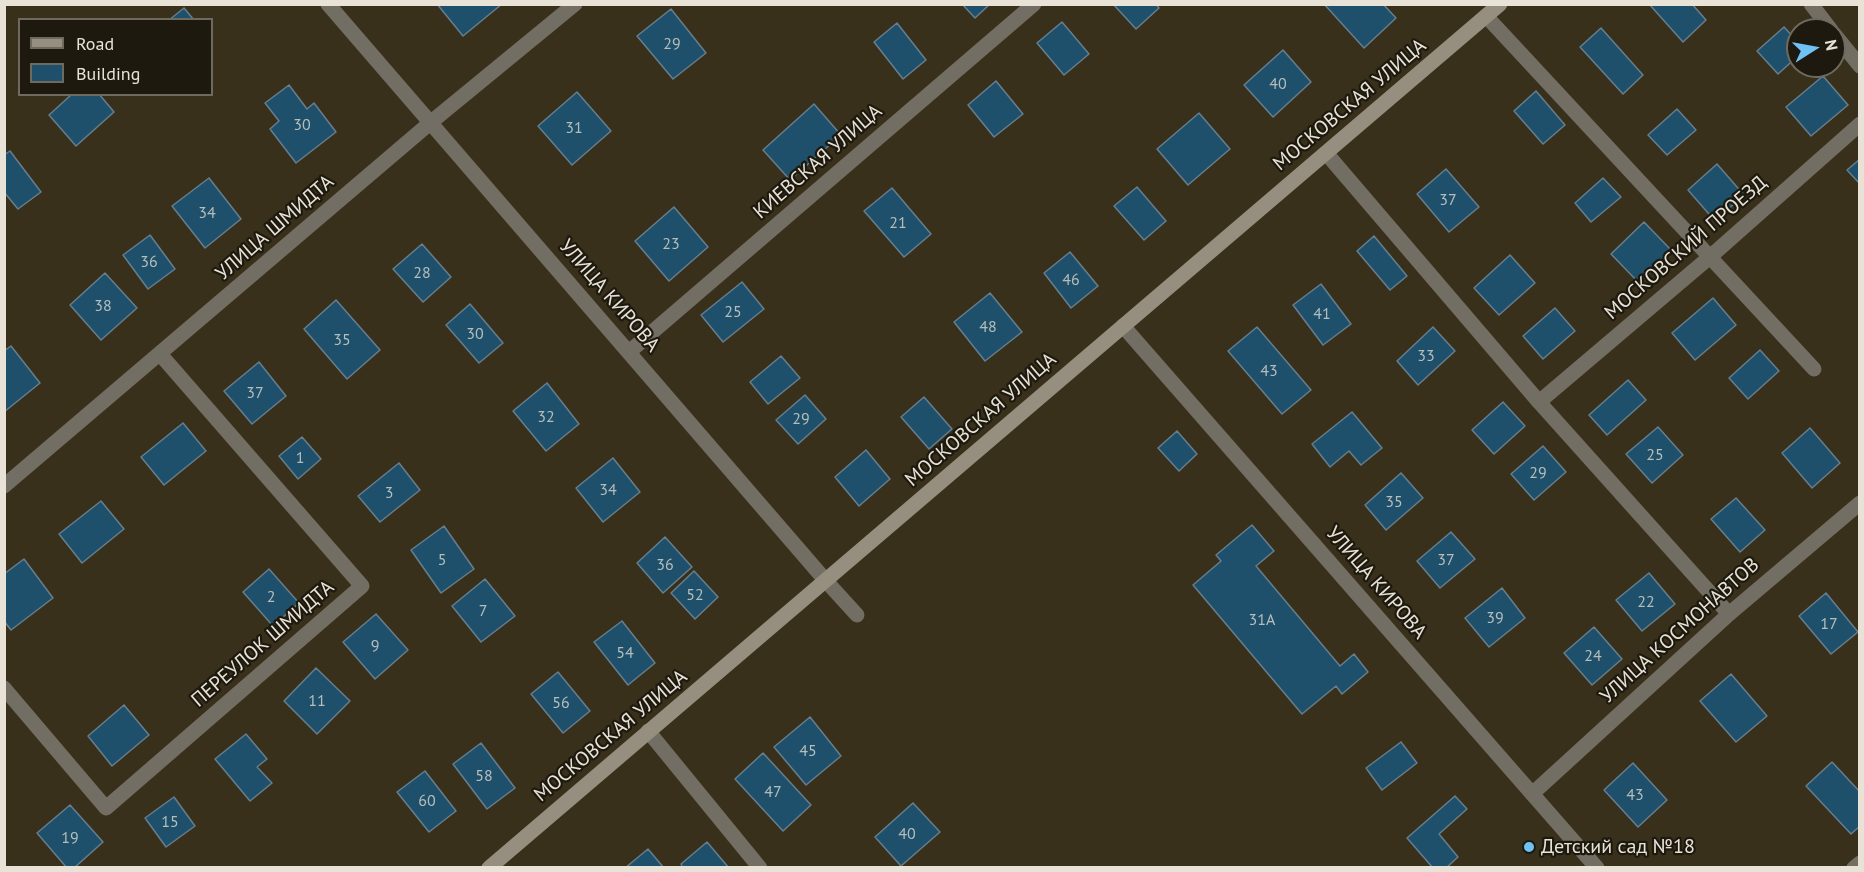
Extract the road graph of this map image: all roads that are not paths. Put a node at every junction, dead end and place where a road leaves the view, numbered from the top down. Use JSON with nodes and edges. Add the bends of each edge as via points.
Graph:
{"nodes":[{"id":1,"x":328,"y":4,"type":"edge"},
{"id":2,"x":575,"y":4,"type":"edge"},
{"id":3,"x":1034,"y":4,"type":"edge"},
{"id":4,"x":1500,"y":4,"type":"edge"},
{"id":5,"x":1811,"y":4,"type":"edge"},
{"id":6,"x":1486,"y":16,"type":"junction"},
{"id":7,"x":1822,"y":18,"type":"edge"},
{"id":8,"x":1846,"y":49,"type":"edge"},
{"id":9,"x":1860,"y":66,"type":"edge"},
{"id":10,"x":430,"y":123,"type":"junction"},
{"id":11,"x":1860,"y":124,"type":"edge"},
{"id":12,"x":1326,"y":153,"type":"junction"},
{"id":13,"x":1710,"y":256,"type":"junction"},
{"id":14,"x":1123,"y":326,"type":"junction"},
{"id":15,"x":629,"y":351,"type":"junction"},
{"id":16,"x":160,"y":354,"type":"junction"},
{"id":17,"x":1814,"y":369,"type":"dead end"},
{"id":18,"x":1539,"y":402,"type":"junction"},
{"id":19,"x":4,"y":486,"type":"edge"},
{"id":20,"x":1860,"y":503,"type":"edge"},
{"id":21,"x":826,"y":581,"type":"junction"},
{"id":22,"x":1729,"y":614,"type":"junction"},
{"id":23,"x":857,"y":615,"type":"dead end"},
{"id":24,"x":4,"y":688,"type":"edge"},
{"id":25,"x":648,"y":731,"type":"junction"},
{"id":26,"x":1532,"y":794,"type":"junction"},
{"id":27,"x":1860,"y":863,"type":"edge"},
{"id":28,"x":489,"y":867,"type":"edge"},
{"id":29,"x":760,"y":867,"type":"edge"},
{"id":30,"x":1597,"y":867,"type":"edge"},
{"id":31,"x":1854,"y":867,"type":"edge"}],
"edges":[{"from":1,"to":10,"type":"street","name":"УЛИЦА КИРОВА"},
{"from":2,"to":10,"type":"street","name":"УЛИЦА ШМИДТА"},
{"from":3,"to":15,"type":"street","name":"КИЕВСКАЯ УЛИЦА"},
{"from":4,"to":6,"type":"street","name":"МОСКОВСКАЯ УЛИЦА"},
{"from":5,"to":7,"type":"street"},
{"from":6,"to":12,"type":"street","name":"МОСКОВСКАЯ УЛИЦА"},
{"from":6,"to":13,"type":"street"},
{"from":8,"to":9,"type":"street"},
{"from":10,"to":15,"type":"street","name":"УЛИЦА КИРОВА"},
{"from":10,"to":16,"type":"street","name":"УЛИЦА ШМИДТА"},
{"from":11,"to":13,"type":"street","name":"МОСКОВСКИЙ ПРОЕЗД"},
{"from":12,"to":14,"type":"street","name":"МОСКОВСКАЯ УЛИЦА"},
{"from":12,"to":18,"type":"street"},
{"from":13,"to":17,"type":"street"},
{"from":13,"to":18,"type":"street","name":"МОСКОВСКИЙ ПРОЕЗД"},
{"from":14,"to":21,"type":"street","name":"МОСКОВСКАЯ УЛИЦА"},
{"from":14,"to":26,"type":"street","name":"УЛИЦА КИРОВА"},
{"from":15,"to":21,"type":"street","name":"УЛИЦА КИРОВА"},
{"from":16,"to":19,"type":"street","name":"УЛИЦА ШМИДТА"},
{"from":16,"to":24,"type":"street","name":"ПЕРЕУЛОК ШМИДТА","via":[[362,586],[106,808]]},
{"from":18,"to":22,"type":"street"},
{"from":20,"to":22,"type":"street","name":"УЛИЦА КОСМОНАВТОВ"},
{"from":21,"to":23,"type":"street","name":"УЛИЦА КИРОВА"},
{"from":21,"to":25,"type":"street","name":"МОСКОВСКАЯ УЛИЦА"},
{"from":22,"to":26,"type":"street","name":"УЛИЦА КОСМОНАВТОВ"},
{"from":25,"to":28,"type":"street","name":"МОСКОВСКАЯ УЛИЦА"},
{"from":25,"to":29,"type":"street"},
{"from":26,"to":30,"type":"street","name":"УЛИЦА КИРОВА"},
{"from":27,"to":31,"type":"street"}]}
